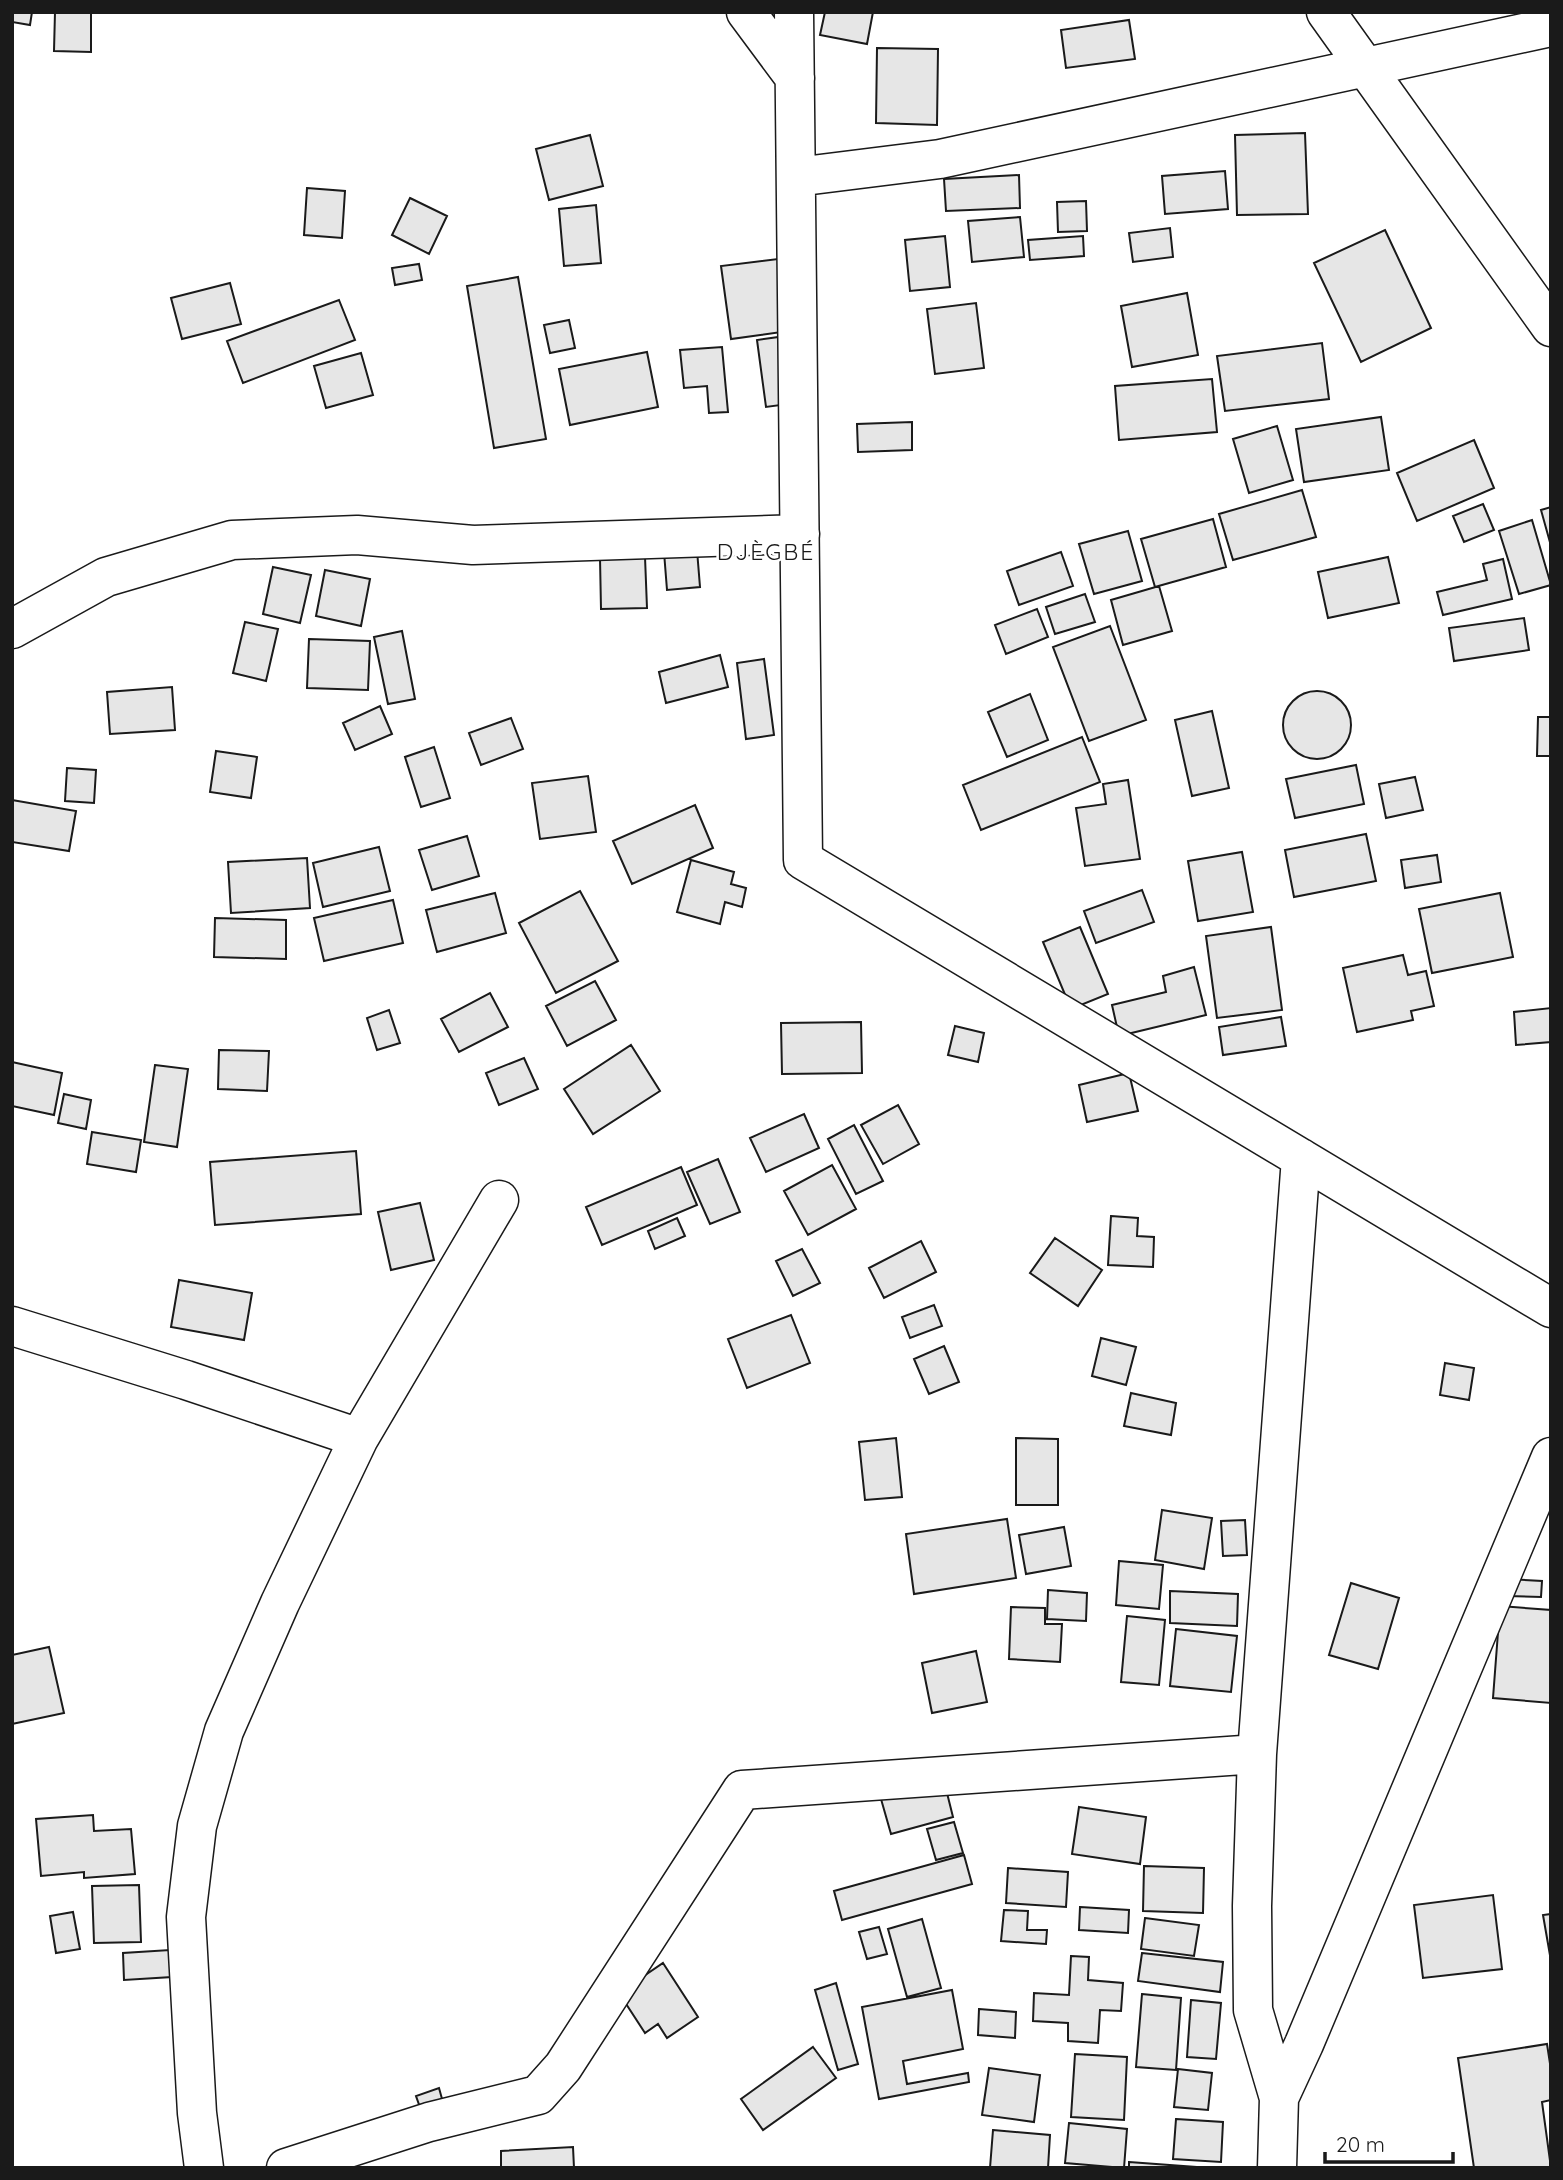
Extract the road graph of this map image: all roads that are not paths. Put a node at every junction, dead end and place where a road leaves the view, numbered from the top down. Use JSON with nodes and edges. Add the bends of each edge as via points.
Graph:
{"nodes":[{"id":1,"x":746,"y":12,"type":"edge"},
{"id":2,"x":794,"y":12,"type":"edge"},
{"id":3,"x":1325,"y":12,"type":"edge"},
{"id":4,"x":1551,"y":27,"type":"edge"},
{"id":5,"x":1365,"y":68,"type":"junction"},
{"id":6,"x":795,"y":78,"type":"junction"},
{"id":7,"x":796,"y":177,"type":"junction"},
{"id":8,"x":1551,"y":327,"type":"edge"},
{"id":9,"x":800,"y":534,"type":"junction"},
{"id":10,"x":12,"y":629,"type":"edge"},
{"id":11,"x":1301,"y":1158,"type":"junction"},
{"id":12,"x":499,"y":1199,"type":"dead end"},
{"id":13,"x":1551,"y":1308,"type":"edge"},
{"id":14,"x":12,"y":1326,"type":"edge"},
{"id":15,"x":359,"y":1438,"type":"junction"},
{"id":16,"x":1551,"y":1457,"type":"edge"},
{"id":17,"x":1257,"y":1754,"type":"junction"},
{"id":18,"x":1279,"y":2098,"type":"junction"},
{"id":19,"x":204,"y":2168,"type":"edge"},
{"id":20,"x":286,"y":2168,"type":"edge"},
{"id":21,"x":1277,"y":2168,"type":"edge"}],
"edges":[{"from":1,"to":6,"type":"street"},
{"from":2,"to":6,"type":"street"},
{"from":3,"to":5,"type":"street"},
{"from":4,"to":5,"type":"street"},
{"from":5,"to":7,"type":"street","via":[[940,159]]},
{"from":5,"to":8,"type":"street"},
{"from":6,"to":7,"type":"street"},
{"from":7,"to":9,"type":"street"},
{"from":9,"to":10,"type":"street","via":[[473,545],[357,535],[232,540],[106,577]]},
{"from":9,"to":11,"type":"street","via":[[803,860]]},
{"from":11,"to":13,"type":"street"},
{"from":11,"to":17,"type":"street"},
{"from":12,"to":15,"type":"street"},
{"from":14,"to":15,"type":"street"},
{"from":15,"to":19,"type":"street","via":[[224,1731],[197,1826],[186,1917]]},
{"from":16,"to":18,"type":"street"},
{"from":17,"to":18,"type":"street","via":[[1253,2010]]},
{"from":17,"to":20,"type":"street","via":[[742,1790],[563,2067],[538,2095],[429,2122]]},
{"from":18,"to":21,"type":"street"}]}
